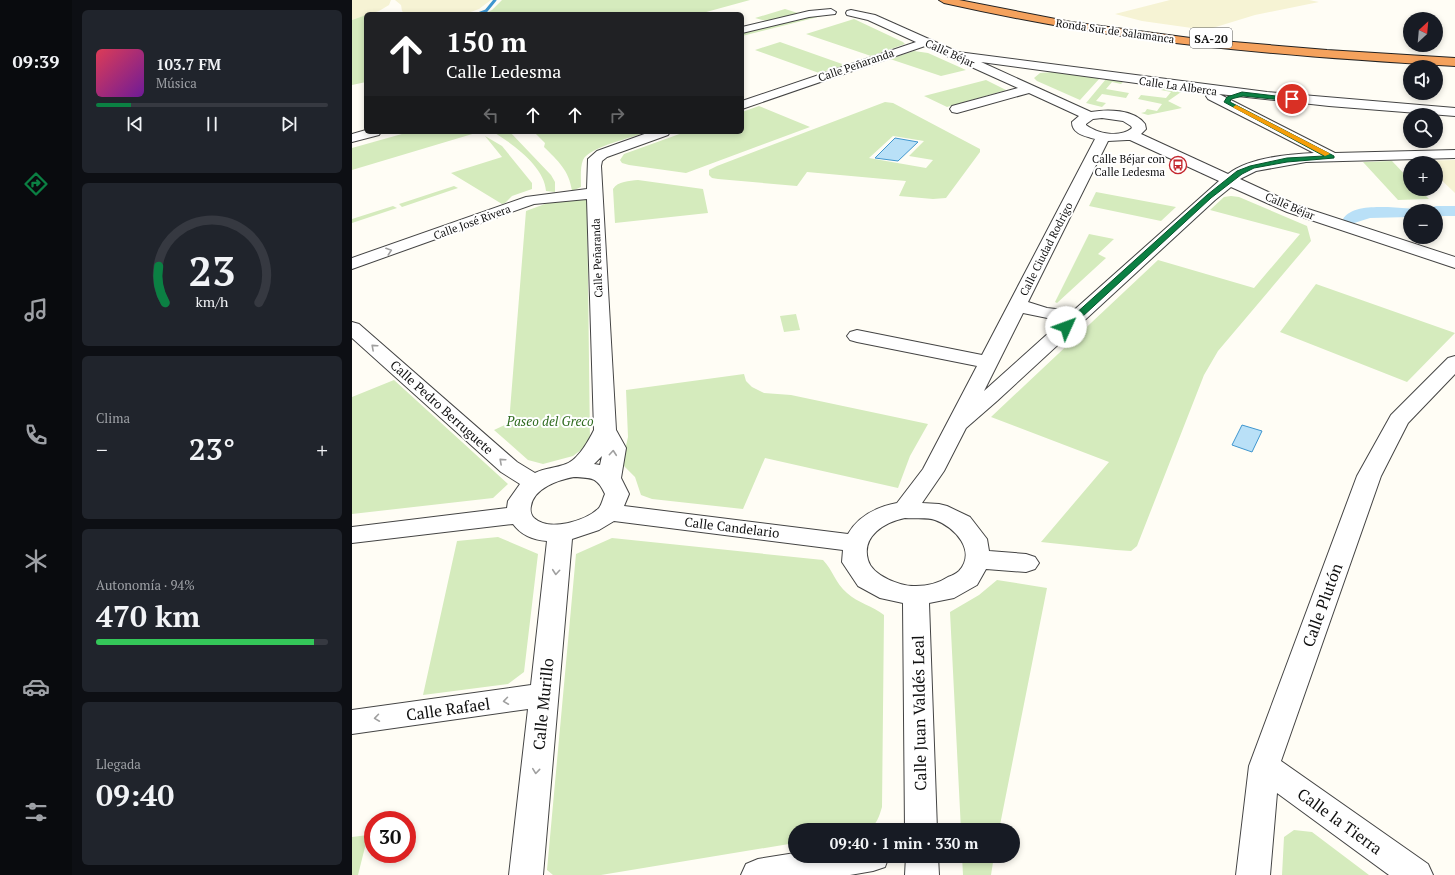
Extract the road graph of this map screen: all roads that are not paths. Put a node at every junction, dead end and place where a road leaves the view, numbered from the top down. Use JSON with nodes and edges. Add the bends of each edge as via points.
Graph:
{"nodes":[{"id":1,"x":944,"y":0,"type":"edge"},
{"id":2,"x":970,"y":0,"type":"edge"},
{"id":3,"x":744,"y":30,"type":"edge"},
{"id":4,"x":926,"y":42,"type":"junction"},
{"id":5,"x":954,"y":55,"type":"junction"},
{"id":6,"x":1455,"y":57,"type":"edge"},
{"id":7,"x":1455,"y":62,"type":"edge"},
{"id":8,"x":1044,"y":68,"type":"junction"},
{"id":9,"x":1015,"y":82,"type":"junction"},
{"id":10,"x":1030,"y":89,"type":"junction"},
{"id":11,"x":1200,"y":89,"type":"junction"},
{"id":12,"x":1242,"y":94,"type":"junction"},
{"id":13,"x":1226,"y":102,"type":"junction"},
{"id":14,"x":744,"y":104,"type":"edge"},
{"id":15,"x":957,"y":109,"type":"dead end"},
{"id":16,"x":1455,"y":112,"type":"edge"},
{"id":17,"x":1089,"y":116,"type":"junction"},
{"id":18,"x":367,"y":134,"type":"edge"},
{"id":19,"x":658,"y":134,"type":"edge"},
{"id":20,"x":1131,"y":135,"type":"junction"},
{"id":21,"x":1103,"y":137,"type":"junction"},
{"id":22,"x":352,"y":138,"type":"edge"},
{"id":23,"x":1455,"y":154,"type":"edge"},
{"id":24,"x":1332,"y":157,"type":"junction"},
{"id":25,"x":1229,"y":180,"type":"junction"},
{"id":26,"x":595,"y":193,"type":"junction"},
{"id":27,"x":1455,"y":263,"type":"edge"},
{"id":28,"x":352,"y":264,"type":"edge"},
{"id":29,"x":1018,"y":305,"type":"junction"},
{"id":30,"x":1077,"y":317,"type":"junction"},
{"id":31,"x":352,"y":328,"type":"edge"},
{"id":32,"x":857,"y":336,"type":"dead end"},
{"id":33,"x":989,"y":362,"type":"junction"},
{"id":34,"x":1455,"y":362,"type":"edge"},
{"id":35,"x":957,"y":424,"type":"junction"},
{"id":36,"x":605,"y":430,"type":"junction"},
{"id":37,"x":574,"y":470,"type":"junction"},
{"id":38,"x":933,"y":470,"type":"junction"},
{"id":39,"x":609,"y":478,"type":"junction"},
{"id":40,"x":535,"y":483,"type":"junction"},
{"id":41,"x":905,"y":510,"type":"junction"},
{"id":42,"x":609,"y":512,"type":"junction"},
{"id":43,"x":939,"y":512,"type":"junction"},
{"id":44,"x":519,"y":515,"type":"junction"},
{"id":45,"x":560,"y":533,"type":"junction"},
{"id":46,"x":352,"y":535,"type":"edge"},
{"id":47,"x":855,"y":543,"type":"junction"},
{"id":48,"x":978,"y":559,"type":"junction"},
{"id":49,"x":1026,"y":563,"type":"dead end"},
{"id":50,"x":916,"y":596,"type":"junction"},
{"id":51,"x":544,"y":695,"type":"junction"},
{"id":52,"x":352,"y":722,"type":"edge"},
{"id":53,"x":1264,"y":766,"type":"junction"},
{"id":54,"x":922,"y":823,"type":"edge"},
{"id":55,"x":831,"y":863,"type":"edge"},
{"id":56,"x":922,"y":863,"type":"edge"},
{"id":57,"x":526,"y":875,"type":"edge"},
{"id":58,"x":758,"y":875,"type":"edge"},
{"id":59,"x":922,"y":875,"type":"edge"},
{"id":60,"x":1252,"y":875,"type":"edge"},
{"id":61,"x":1416,"y":875,"type":"edge"}],
"edges":[{"from":1,"to":7,"type":"highway","name":"Ronda Sur de Salamanca","number":"SA-20","via":[[1066,24],[1212,44],[1363,58]]},
{"from":2,"to":6,"type":"highway","name":"Ronda Sur de Salamanca","number":"SA-20","via":[[1070,20],[1216,39],[1348,51]]},
{"from":3,"to":4,"type":"street","name":"Calle Béjar","via":[[809,14],[826,7],[851,13],[867,11]]},
{"from":4,"to":5,"type":"street","name":"Calle Béjar"},
{"from":4,"to":14,"type":"street","name":"Calle Peñaranda"},
{"from":5,"to":8,"type":"street","name":"Calle La Alberca"},
{"from":5,"to":9,"type":"street","name":"Calle Béjar"},
{"from":8,"to":9,"type":"street","name":"Calle La Alberca","via":[[1023,72],[1017,76]]},
{"from":8,"to":11,"type":"street","name":"Calle La Alberca"},
{"from":9,"to":10,"type":"street","name":"Calle Béjar"},
{"from":10,"to":15,"type":"street"},
{"from":10,"to":17,"type":"street","name":"Calle Béjar"},
{"from":11,"to":12,"type":"street","name":"Calle La Alberca"},
{"from":11,"to":13,"type":"street"},
{"from":12,"to":13,"type":"street","via":[[1229,98]]},
{"from":12,"to":16,"type":"street","name":"Calle La Alberca"},
{"from":13,"to":24,"type":"street"},
{"from":17,"to":20,"type":"street","via":[[1108,114],[1132,120],[1138,124],[1139,129]]},
{"from":17,"to":21,"type":"street","via":[[1079,122],[1079,127],[1090,134]]},
{"from":18,"to":22,"type":"street"},
{"from":19,"to":26,"type":"street","name":"Calle Peñaranda","via":[[595,159]]},
{"from":20,"to":21,"type":"street"},
{"from":20,"to":25,"type":"street","name":"Calle Béjar"},
{"from":21,"to":29,"type":"street","name":"Calle Ciudad Rodrigo"},
{"from":23,"to":24,"type":"street"},
{"from":24,"to":25,"type":"street","via":[[1266,164],[1240,172]]},
{"from":25,"to":27,"type":"street","name":"Calle Béjar","via":[[1293,209]]},
{"from":25,"to":30,"type":"street"},
{"from":28,"to":26,"type":"street","name":"Calle José Rivera","one_way":true,"via":[[532,200]]},
{"from":26,"to":36,"type":"street","name":"Calle Peñaranda"},
{"from":29,"to":30,"type":"street","via":[[1040,313]]},
{"from":29,"to":33,"type":"street","name":"Calle Ciudad Rodrigo"},
{"from":30,"to":35,"type":"street"},
{"from":40,"to":31,"type":"street","name":"Calle Pedro Berruguete","one_way":true,"via":[[509,467]]},
{"from":32,"to":33,"type":"street"},
{"from":33,"to":35,"type":"street","name":"Calle Ciudad Rodrigo"},
{"from":34,"to":53,"type":"street","name":"Calle Plutón","via":[[1400,420],[1369,476]]},
{"from":35,"to":38,"type":"street","name":"Calle Ciudad Rodrigo"},
{"from":36,"to":37,"type":"street","name":"Calle Peñaranda","via":[[595,450]]},
{"from":39,"to":36,"type":"street","name":"Calle Peñaranda","one_way":true,"via":[[615,448]]},
{"from":37,"to":39,"type":"street","via":[[594,471]]},
{"from":37,"to":40,"type":"street","via":[[553,474]]},
{"from":38,"to":41,"type":"street","name":"Calle Ciudad Rodrigo"},
{"from":38,"to":43,"type":"street"},
{"from":39,"to":42,"type":"street","via":[[617,494]]},
{"from":40,"to":44,"type":"street","via":[[524,493],[518,504]]},
{"from":41,"to":43,"type":"street"},
{"from":41,"to":47,"type":"street","via":[[888,513],[873,521],[862,531]]},
{"from":42,"to":45,"type":"street","via":[[579,530]]},
{"from":42,"to":47,"type":"street","name":"Calle Candelario"},
{"from":43,"to":48,"type":"street","via":[[961,523],[975,539]]},
{"from":44,"to":45,"type":"street","via":[[527,525],[542,532]]},
{"from":44,"to":46,"type":"street"},
{"from":45,"to":51,"type":"street","name":"Calle Murillo","one_way":true},
{"from":47,"to":50,"type":"street","via":[[855,562],[867,579],[889,591]]},
{"from":48,"to":49,"type":"street"},
{"from":48,"to":50,"type":"street","via":[[968,578],[945,591]]},
{"from":50,"to":54,"type":"street","name":"Calle Juan Valdés Leal"},
{"from":51,"to":52,"type":"street","name":"Calle Rafael","one_way":true},
{"from":51,"to":57,"type":"street","name":"Calle Murillo","one_way":true},
{"from":53,"to":60,"type":"street","name":"Calle Plutón"},
{"from":53,"to":61,"type":"street","name":"Calle la Tierra"},
{"from":55,"to":58,"type":"street"},
{"from":56,"to":59,"type":"street"}]}
